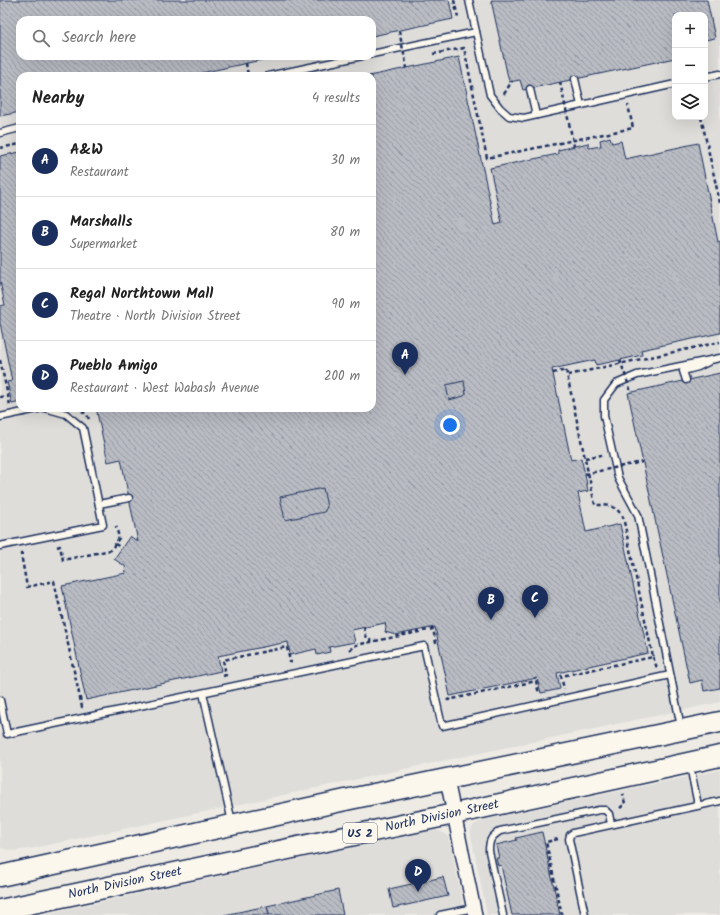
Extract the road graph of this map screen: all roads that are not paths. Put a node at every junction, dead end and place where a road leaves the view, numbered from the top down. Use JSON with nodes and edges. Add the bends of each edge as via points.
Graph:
{"nodes":[{"id":1,"x":469,"y":0,"type":"edge"},
{"id":2,"x":476,"y":32,"type":"junction"},
{"id":3,"x":376,"y":53,"type":"edge"},
{"id":4,"x":343,"y":60,"type":"edge"},
{"id":5,"x":287,"y":72,"type":"edge"},
{"id":6,"x":720,"y":74,"type":"edge"},
{"id":7,"x":708,"y":77,"type":"edge"},
{"id":8,"x":575,"y":79,"type":"dead end"},
{"id":9,"x":672,"y":85,"type":"edge"},
{"id":10,"x":530,"y":89,"type":"dead end"},
{"id":11,"x":581,"y":105,"type":"junction"},
{"id":12,"x":536,"y":115,"type":"junction"},
{"id":13,"x":16,"y":129,"type":"edge"},
{"id":14,"x":0,"y":133,"type":"edge"},
{"id":15,"x":720,"y":358,"type":"edge"},
{"id":16,"x":712,"y":359,"type":"junction"},
{"id":17,"x":686,"y":380,"type":"dead end"},
{"id":18,"x":23,"y":412,"type":"edge"},
{"id":19,"x":59,"y":412,"type":"edge"},
{"id":20,"x":0,"y":417,"type":"edge"},
{"id":21,"x":129,"y":498,"type":"dead end"},
{"id":22,"x":99,"y":504,"type":"junction"},
{"id":23,"x":0,"y":546,"type":"edge"},
{"id":24,"x":670,"y":675,"type":"junction"},
{"id":25,"x":203,"y":693,"type":"junction"},
{"id":26,"x":0,"y":700,"type":"edge"},
{"id":27,"x":720,"y":722,"type":"edge"},
{"id":28,"x":682,"y":730,"type":"junction"},
{"id":29,"x":720,"y":756,"type":"edge"},
{"id":30,"x":689,"y":762,"type":"junction"},
{"id":31,"x":447,"y":780,"type":"junction"},
{"id":32,"x":720,"y":801,"type":"edge"},
{"id":33,"x":698,"y":805,"type":"junction"},
{"id":34,"x":454,"y":814,"type":"junction"},
{"id":35,"x":611,"y":824,"type":"junction"},
{"id":36,"x":232,"y":825,"type":"junction"},
{"id":37,"x":0,"y":876,"type":"edge"},
{"id":38,"x":0,"y":910,"type":"edge"},
{"id":39,"x":475,"y":911,"type":"edge"},
{"id":40,"x":440,"y":915,"type":"edge"},
{"id":41,"x":503,"y":915,"type":"edge"},
{"id":42,"x":585,"y":915,"type":"edge"}],
"edges":[{"from":1,"to":2,"type":"lane"},
{"from":2,"to":3,"type":"lane"},
{"from":2,"to":12,"type":"lane","via":[[492,97],[509,116],[524,118]]},
{"from":4,"to":5,"type":"lane"},
{"from":6,"to":7,"type":"lane"},
{"from":8,"to":11,"type":"lane"},
{"from":9,"to":11,"type":"lane"},
{"from":10,"to":12,"type":"lane"},
{"from":11,"to":12,"type":"lane"},
{"from":13,"to":14,"type":"lane"},
{"from":15,"to":16,"type":"lane"},
{"from":16,"to":17,"type":"lane","via":[[698,367],[683,371]]},
{"from":16,"to":24,"type":"lane","via":[[637,375],[616,384],[604,400],[604,416],[618,478],[638,515]]},
{"from":18,"to":20,"type":"lane"},
{"from":19,"to":22,"type":"lane","via":[[66,414],[83,428]]},
{"from":21,"to":22,"type":"lane"},
{"from":22,"to":23,"type":"lane","via":[[103,525]]},
{"from":24,"to":25,"type":"lane","via":[[442,726],[424,646]]},
{"from":24,"to":28,"type":"lane"},
{"from":25,"to":26,"type":"lane","via":[[7,734]]},
{"from":25,"to":36,"type":"lane"},
{"from":27,"to":28,"type":"main road"},
{"from":28,"to":31,"type":"main road"},
{"from":29,"to":30,"type":"main road","name":"North Division Street","number":"US 2"},
{"from":30,"to":33,"type":"lane"},
{"from":30,"to":34,"type":"main road","name":"North Division Street","number":"US 2"},
{"from":31,"to":34,"type":"street"},
{"from":31,"to":36,"type":"main road"},
{"from":32,"to":33,"type":"lane"},
{"from":33,"to":35,"type":"lane"},
{"from":34,"to":38,"type":"main road","name":"North Division Street","number":"US 2"},
{"from":34,"to":39,"type":"street"},
{"from":35,"to":41,"type":"lane","via":[[609,814],[605,810],[599,810],[500,831],[493,836],[489,842],[489,851]]},
{"from":35,"to":42,"type":"lane","via":[[570,835]]},
{"from":36,"to":37,"type":"main road"},
{"from":39,"to":40,"type":"lane"}]}
